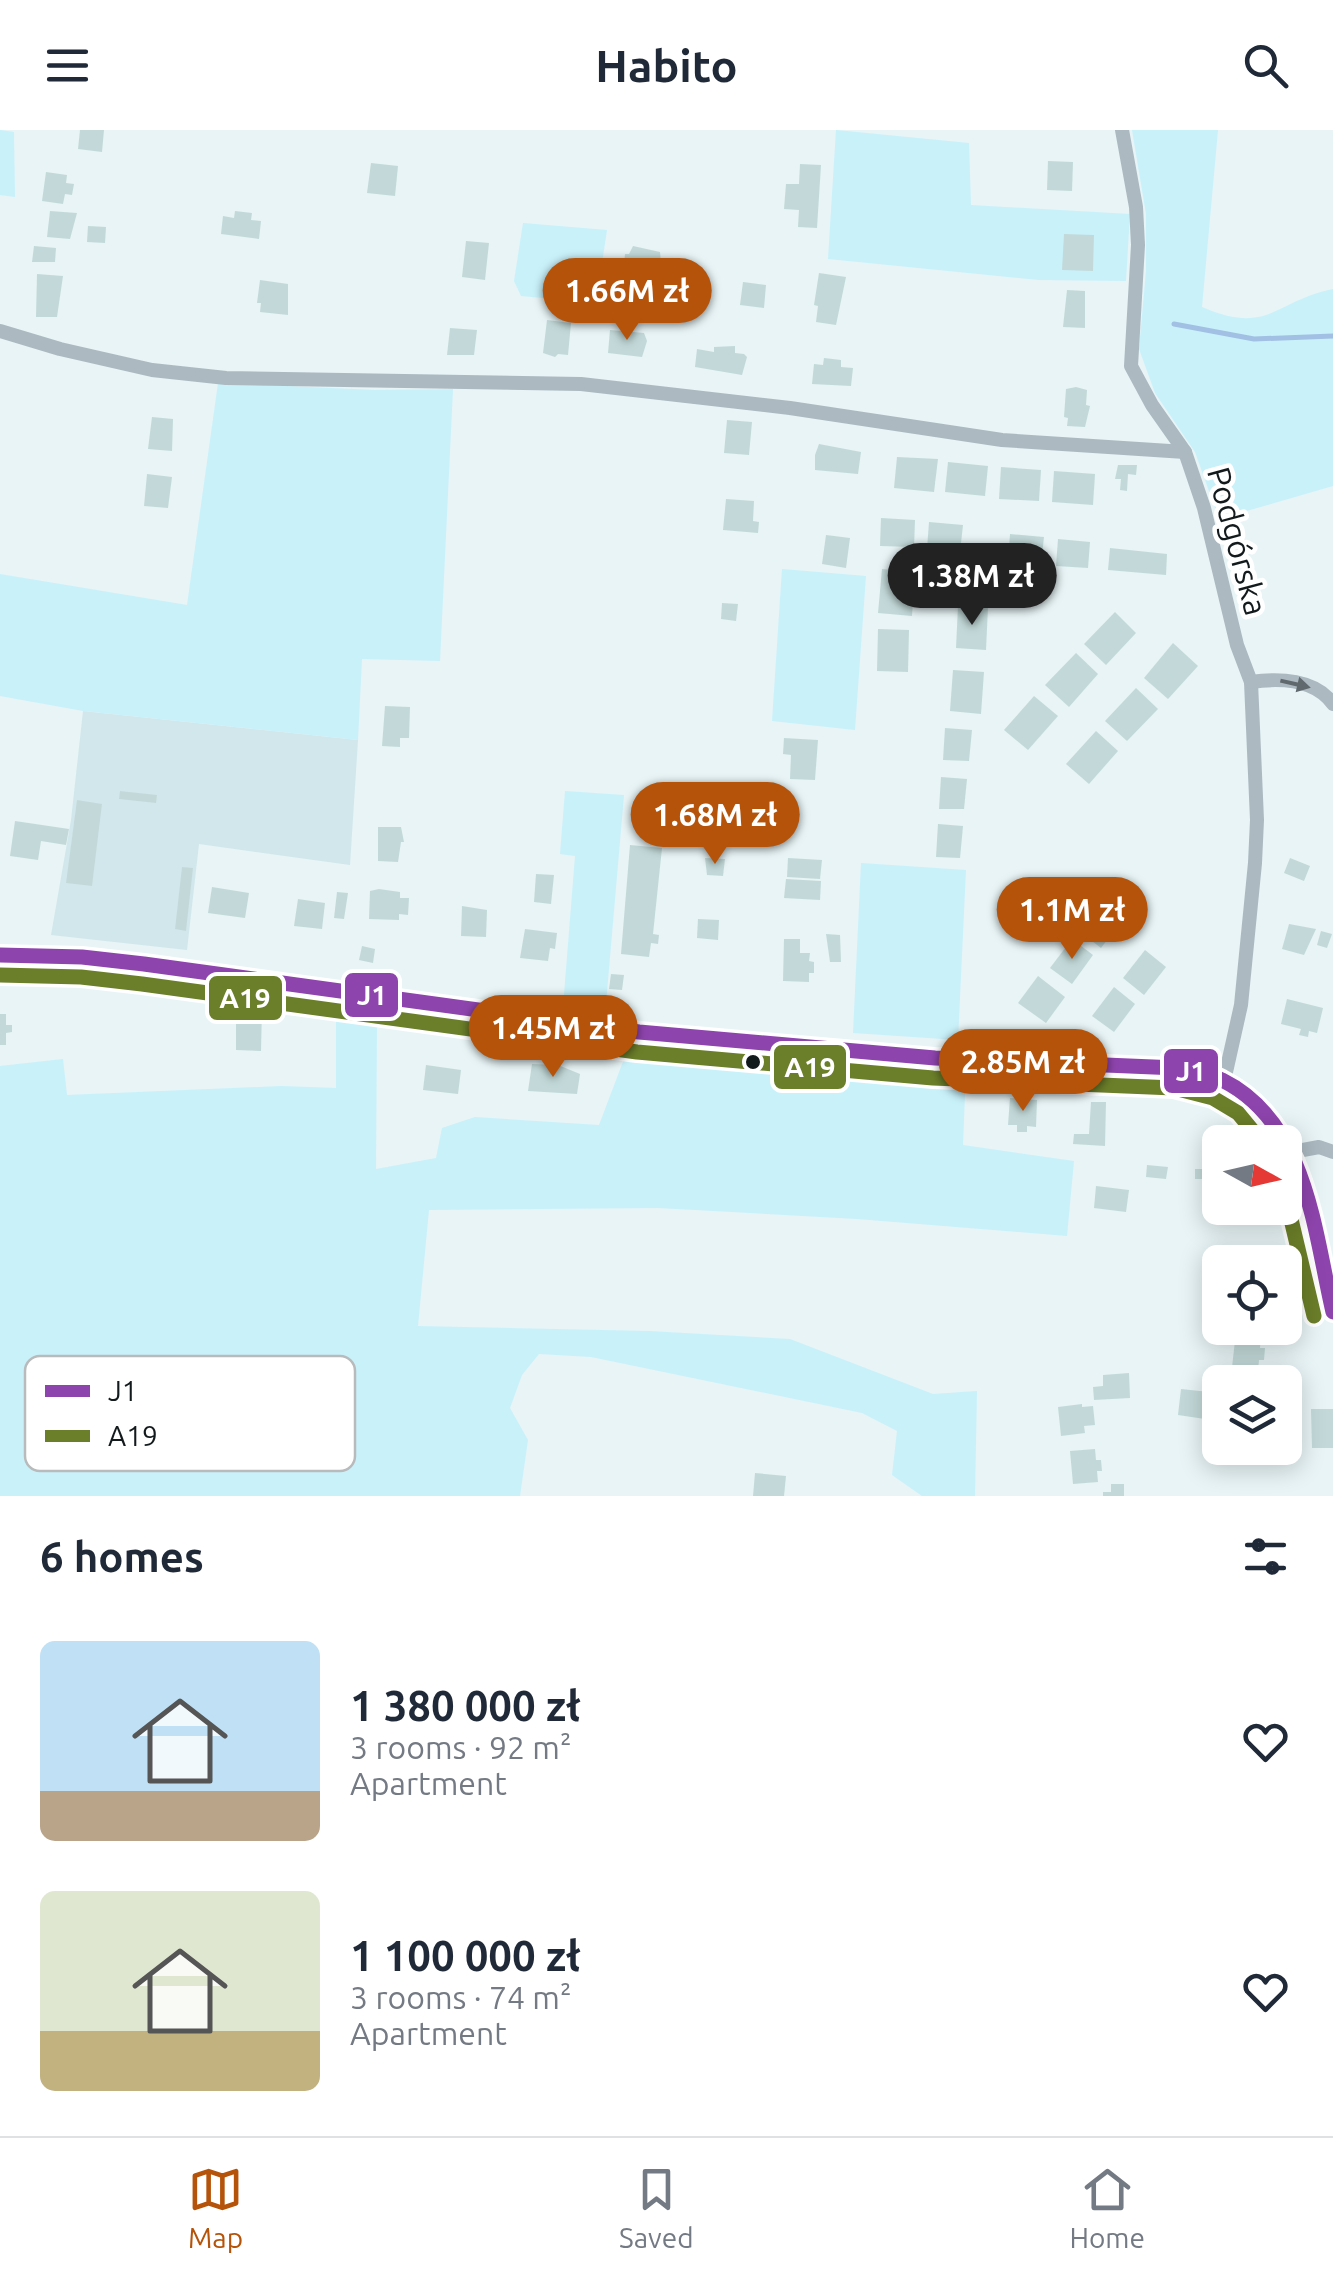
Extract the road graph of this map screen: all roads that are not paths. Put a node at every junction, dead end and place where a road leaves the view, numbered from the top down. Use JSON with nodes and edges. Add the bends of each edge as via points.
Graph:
{"nodes":[{"id":1,"x":1122,"y":130,"type":"edge"},
{"id":2,"x":0,"y":330,"type":"edge"},
{"id":3,"x":1184,"y":452,"type":"junction"},
{"id":4,"x":1251,"y":682,"type":"junction"},
{"id":5,"x":1333,"y":704,"type":"edge"},
{"id":6,"x":0,"y":955,"type":"edge"},
{"id":7,"x":1224,"y":1080,"type":"junction"},
{"id":8,"x":1274,"y":1125,"type":"edge"},
{"id":9,"x":1302,"y":1150,"type":"edge"},
{"id":10,"x":1333,"y":1152,"type":"edge"},
{"id":11,"x":1302,"y":1180,"type":"edge"},
{"id":12,"x":1333,"y":1312,"type":"edge"}],
"edges":[{"from":1,"to":3,"type":"street","name":"Podgórska","via":[[1138,245],[1132,366]]},
{"from":2,"to":3,"type":"street","via":[[152,370],[226,378],[581,384],[1002,440]]},
{"from":3,"to":4,"type":"street","name":"Podgórska"},
{"from":4,"to":5,"type":"street","one_way":true,"via":[[1298,682],[1326,693]]},
{"from":4,"to":7,"type":"street","name":"Podgórska","via":[[1256,862],[1242,1005]]},
{"from":6,"to":7,"type":"street","via":[[144,964],[650,1033],[922,1057],[1177,1068]]},
{"from":7,"to":8,"type":"street"},
{"from":9,"to":10,"type":"street"},
{"from":11,"to":12,"type":"street"}]}
